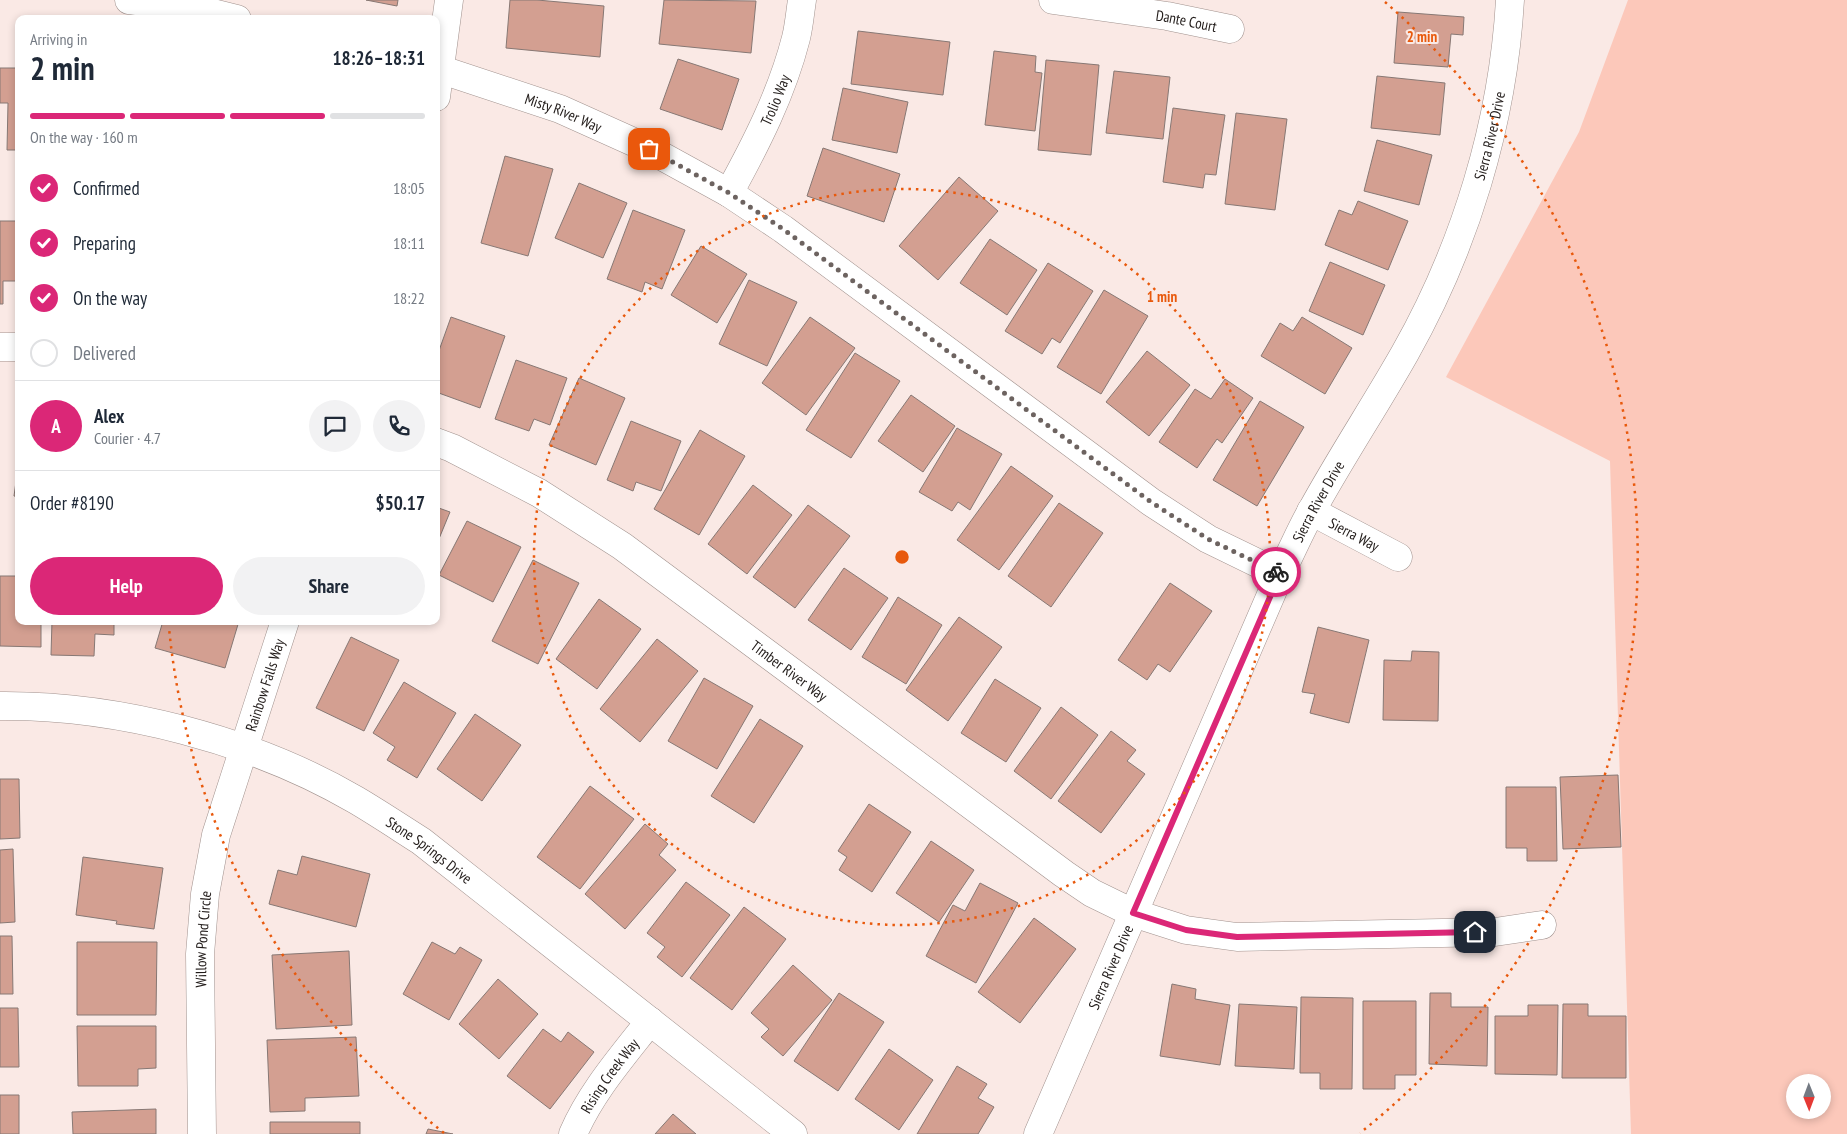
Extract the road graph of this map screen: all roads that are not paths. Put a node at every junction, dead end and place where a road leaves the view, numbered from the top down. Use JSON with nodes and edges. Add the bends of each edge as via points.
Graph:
{"nodes":[{"id":1,"x":129,"y":0,"type":"edge"},
{"id":2,"x":449,"y":0,"type":"edge"},
{"id":3,"x":802,"y":0,"type":"edge"},
{"id":4,"x":1053,"y":0,"type":"edge"},
{"id":5,"x":1510,"y":0,"type":"edge"},
{"id":6,"x":221,"y":15,"type":"edge"},
{"id":7,"x":1230,"y":29,"type":"dead end"},
{"id":8,"x":440,"y":56,"type":"edge"},
{"id":9,"x":440,"y":70,"type":"edge"},
{"id":10,"x":729,"y":193,"type":"junction"},
{"id":11,"x":0,"y":347,"type":"edge"},
{"id":12,"x":15,"y":347,"type":"edge"},
{"id":13,"x":440,"y":444,"type":"edge"},
{"id":14,"x":1312,"y":511,"type":"junction"},
{"id":15,"x":1398,"y":556,"type":"dead end"},
{"id":16,"x":1280,"y":574,"type":"junction"},
{"id":17,"x":284,"y":625,"type":"edge"},
{"id":18,"x":0,"y":706,"type":"edge"},
{"id":19,"x":243,"y":749,"type":"junction"},
{"id":20,"x":1133,"y":913,"type":"junction"},
{"id":21,"x":1542,"y":925,"type":"dead end"},
{"id":22,"x":650,"y":1020,"type":"junction"},
{"id":23,"x":202,"y":1134,"type":"edge"},
{"id":24,"x":573,"y":1134,"type":"edge"},
{"id":25,"x":793,"y":1134,"type":"edge"},
{"id":26,"x":1038,"y":1134,"type":"edge"}],
"edges":[{"from":1,"to":6,"type":"street"},
{"from":2,"to":8,"type":"street"},
{"from":3,"to":10,"type":"street","name":"Trolio Way","via":[[796,38],[780,88],[756,144]]},
{"from":4,"to":7,"type":"street","name":"Dante Court","via":[[1168,16]]},
{"from":5,"to":14,"type":"street","name":"Sierra River Drive","via":[[1494,119],[1471,204],[1445,273],[1406,352]]},
{"from":9,"to":10,"type":"street","name":"Misty River Way","via":[[560,108],[649,149]]},
{"from":10,"to":16,"type":"street","name":"Misty River Way","via":[[783,229],[1151,502],[1208,539]]},
{"from":11,"to":12,"type":"street"},
{"from":13,"to":20,"type":"street","name":"Timber River Way","via":[[539,493],[622,546],[1064,874],[1092,893]]},
{"from":14,"to":15,"type":"street","name":"Sierra Way"},
{"from":14,"to":16,"type":"street","name":"Sierra River Drive"},
{"from":16,"to":20,"type":"street","name":"Sierra River Drive"},
{"from":17,"to":19,"type":"street","name":"Rainbow Falls Way"},
{"from":18,"to":19,"type":"street","name":"Stone Springs Drive","via":[[114,715],[189,731]]},
{"from":19,"to":22,"type":"street","name":"Stone Springs Drive","via":[[287,765],[356,800],[420,841]]},
{"from":19,"to":23,"type":"street","name":"Willow Pond Circle","via":[[216,835],[204,894],[200,954]]},
{"from":20,"to":21,"type":"street","name":"Timber River Way","via":[[1186,930],[1237,937],[1495,932]]},
{"from":20,"to":26,"type":"street","name":"Sierra River Drive"},
{"from":22,"to":24,"type":"street","name":"Rising Creek Way","via":[[604,1080]]},
{"from":22,"to":25,"type":"street","name":"Stone Springs Drive"}]}
